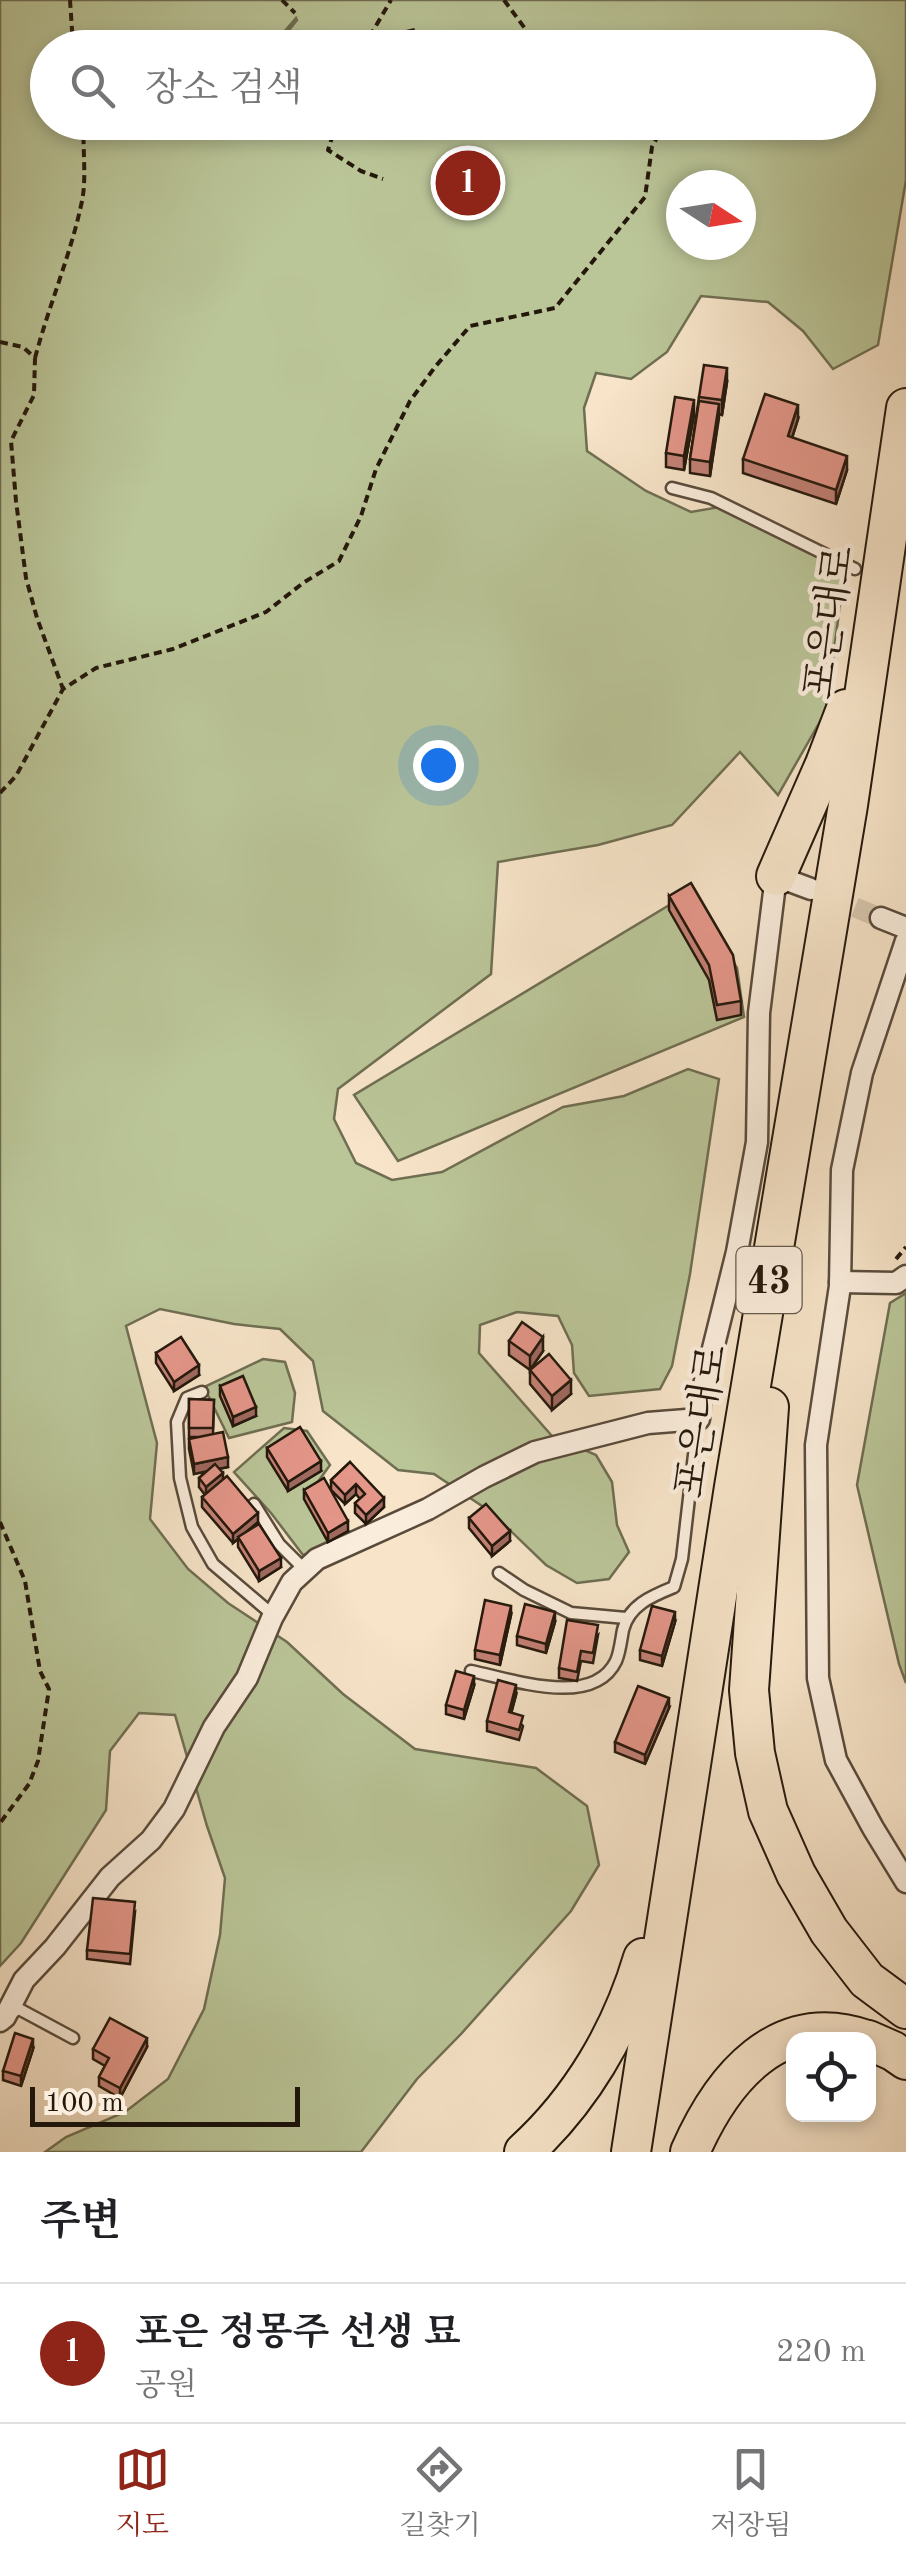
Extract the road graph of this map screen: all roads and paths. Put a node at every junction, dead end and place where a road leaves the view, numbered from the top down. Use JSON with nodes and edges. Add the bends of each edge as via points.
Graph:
{"nodes":[{"id":1,"x":70,"y":0,"type":"edge"},
{"id":2,"x":282,"y":0,"type":"edge"},
{"id":3,"x":391,"y":0,"type":"edge"},
{"id":4,"x":504,"y":0,"type":"edge"},
{"id":5,"x":295,"y":13,"type":"dead end"},
{"id":6,"x":72,"y":30,"type":"edge"},
{"id":7,"x":374,"y":30,"type":"edge"},
{"id":8,"x":526,"y":30,"type":"edge"},
{"id":9,"x":84,"y":140,"type":"edge"},
{"id":10,"x":331,"y":140,"type":"edge"},
{"id":11,"x":656,"y":140,"type":"edge"},
{"id":12,"x":383,"y":179,"type":"dead end"},
{"id":13,"x":0,"y":342,"type":"edge"},
{"id":14,"x":36,"y":358,"type":"junction"},
{"id":15,"x":906,"y":408,"type":"edge"},
{"id":16,"x":672,"y":488,"type":"dead end"},
{"id":17,"x":906,"y":555,"type":"edge"},
{"id":18,"x":854,"y":568,"type":"dead end"},
{"id":19,"x":875,"y":611,"type":"junction"},
{"id":20,"x":63,"y":689,"type":"junction"},
{"id":21,"x":0,"y":793,"type":"edge"},
{"id":22,"x":794,"y":882,"type":"joint"},
{"id":23,"x":881,"y":918,"type":"tunnel mouth"},
{"id":24,"x":906,"y":928,"type":"edge"},
{"id":25,"x":906,"y":941,"type":"edge"},
{"id":26,"x":906,"y":1276,"type":"edge"},
{"id":27,"x":840,"y":1282,"type":"junction"},
{"id":28,"x":202,"y":1392,"type":"dead end"},
{"id":29,"x":770,"y":1398,"type":"junction"},
{"id":30,"x":698,"y":1419,"type":"junction"},
{"id":31,"x":254,"y":1504,"type":"edge"},
{"id":32,"x":0,"y":1522,"type":"edge"},
{"id":33,"x":305,"y":1570,"type":"junction"},
{"id":34,"x":499,"y":1573,"type":"dead end"},
{"id":35,"x":274,"y":1616,"type":"junction"},
{"id":36,"x":626,"y":1618,"type":"junction"},
{"id":37,"x":471,"y":1671,"type":"edge"},
{"id":38,"x":706,"y":1677,"type":"junction"},
{"id":39,"x":0,"y":1823,"type":"edge"},
{"id":40,"x":906,"y":1882,"type":"edge"},
{"id":41,"x":906,"y":2010,"type":"edge"},
{"id":42,"x":3,"y":2019,"type":"edge"},
{"id":43,"x":72,"y":2038,"type":"dead end"},
{"id":44,"x":786,"y":2040,"type":"edge"},
{"id":45,"x":876,"y":2044,"type":"edge"},
{"id":46,"x":906,"y":2060,"type":"edge"},
{"id":47,"x":524,"y":2152,"type":"edge"},
{"id":48,"x":631,"y":2152,"type":"edge"},
{"id":49,"x":655,"y":2152,"type":"edge"},
{"id":50,"x":690,"y":2152,"type":"edge"}],
"edges":[{"from":1,"to":6,"type":"path"},
{"from":2,"to":5,"type":"path"},
{"from":3,"to":7,"type":"path"},
{"from":4,"to":8,"type":"path"},
{"from":9,"to":14,"type":"path","via":[[83,198]]},
{"from":10,"to":12,"type":"path","via":[[328,150]]},
{"from":11,"to":20,"type":"path","via":[[645,197],[556,308],[470,326],[427,378],[376,468],[362,516],[338,562],[266,612],[173,649],[96,668]]},
{"from":13,"to":14,"type":"path"},
{"from":14,"to":20,"type":"path","via":[[34,395],[11,441],[26,578]]},
{"from":15,"to":19,"type":"highway","name":"포은대로","number":"43"},
{"from":16,"to":18,"type":"lane","via":[[711,498]]},
{"from":17,"to":29,"type":"highway","name":"포은대로","number":"43"},
{"from":19,"to":22,"type":"highway"},
{"from":19,"to":38,"type":"highway","name":"포은대로","number":"43"},
{"from":20,"to":21,"type":"path"},
{"from":22,"to":30,"type":"street","via":[[759,1013],[757,1142]]},
{"from":23,"to":24,"type":"street"},
{"from":25,"to":27,"type":"street","via":[[862,1073],[842,1170]]},
{"from":26,"to":27,"type":"street","via":[[896,1282]]},
{"from":27,"to":40,"type":"street","via":[[816,1445],[818,1678],[836,1760]]},
{"from":28,"to":35,"type":"lane","via":[[187,1398],[176,1422],[192,1527],[213,1564]]},
{"from":29,"to":41,"type":"highway","via":[[749,1690],[768,1812],[829,1932],[868,1980]]},
{"from":29,"to":49,"type":"highway","name":"포은대로","number":"43"},
{"from":30,"to":33,"type":"street","via":[[648,1423],[535,1452]]},
{"from":30,"to":36,"type":"lane","via":[[674,1587],[646,1599]]},
{"from":31,"to":33,"type":"lane"},
{"from":32,"to":39,"type":"path","via":[[25,1580],[49,1689],[38,1761]]},
{"from":33,"to":35,"type":"street"},
{"from":34,"to":36,"type":"lane","via":[[571,1613]]},
{"from":35,"to":42,"type":"street","via":[[174,1808],[24,1980]]},
{"from":36,"to":37,"type":"lane","via":[[616,1661],[600,1682],[534,1687]]},
{"from":38,"to":47,"type":"highway","via":[[629,2000],[579,2092]]},
{"from":38,"to":48,"type":"highway","name":"포은대로","number":"43"},
{"from":42,"to":43,"type":"lane","via":[[18,2009]]},
{"from":44,"to":50,"type":"highway","via":[[741,2070]]},
{"from":45,"to":46,"type":"highway"}]}
